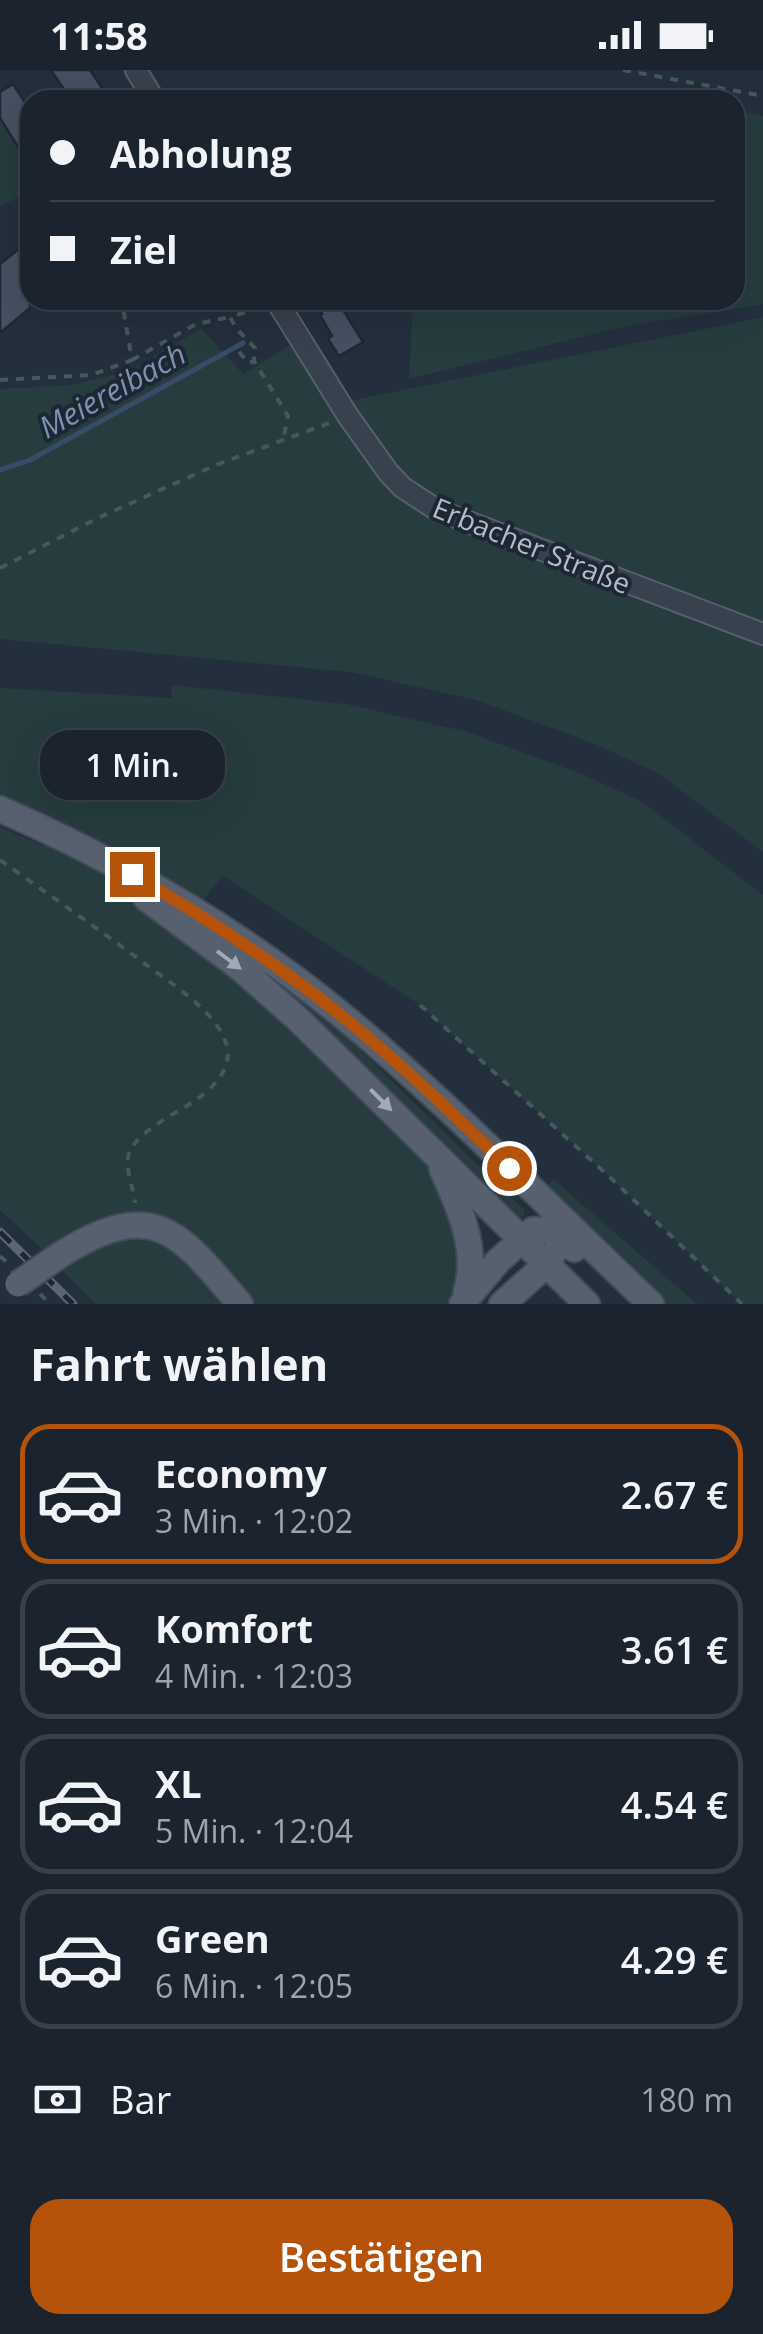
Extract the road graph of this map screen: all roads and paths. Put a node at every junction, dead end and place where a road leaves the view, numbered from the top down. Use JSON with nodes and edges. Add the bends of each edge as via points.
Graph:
{"nodes":[{"id":1,"x":623,"y":70,"type":"edge"},
{"id":2,"x":731,"y":90,"type":"edge"},
{"id":3,"x":123,"y":310,"type":"edge"},
{"id":4,"x":251,"y":310,"type":"edge"},
{"id":5,"x":283,"y":310,"type":"edge"},
{"id":6,"x":230,"y":317,"type":"junction"},
{"id":7,"x":240,"y":352,"type":"dead end"},
{"id":8,"x":132,"y":360,"type":"junction"},
{"id":9,"x":254,"y":361,"type":"junction"},
{"id":10,"x":0,"y":380,"type":"edge"},
{"id":11,"x":348,"y":416,"type":"junction"},
{"id":12,"x":283,"y":441,"type":"junction"},
{"id":13,"x":0,"y":568,"type":"edge"},
{"id":14,"x":763,"y":634,"type":"edge"},
{"id":15,"x":0,"y":810,"type":"edge"},
{"id":16,"x":66,"y":841,"type":"junction"},
{"id":17,"x":0,"y":860,"type":"edge"},
{"id":18,"x":420,"y":1006,"type":"dead end"},
{"id":19,"x":426,"y":1144,"type":"junction"},
{"id":20,"x":134,"y":1226,"type":"junction"},
{"id":21,"x":565,"y":1232,"type":"junction"},
{"id":22,"x":522,"y":1240,"type":"junction"},
{"id":23,"x":547,"y":1264,"type":"junction"},
{"id":24,"x":9,"y":1290,"type":"edge"},
{"id":25,"x":463,"y":1302,"type":"edge"},
{"id":26,"x":240,"y":1304,"type":"edge"},
{"id":27,"x":502,"y":1304,"type":"edge"},
{"id":28,"x":586,"y":1304,"type":"edge"},
{"id":29,"x":632,"y":1304,"type":"edge"},
{"id":30,"x":651,"y":1304,"type":"edge"},
{"id":31,"x":742,"y":1304,"type":"edge"}],
"edges":[{"from":1,"to":2,"type":"path"},
{"from":3,"to":8,"type":"path"},
{"from":4,"to":6,"type":"path"},
{"from":5,"to":11,"type":"street","name":"Erbacher Straße"},
{"from":6,"to":8,"type":"path","via":[[196,324]]},
{"from":6,"to":9,"type":"path","via":[[255,348]]},
{"from":7,"to":9,"type":"path"},
{"from":8,"to":10,"type":"path","via":[[91,374]]},
{"from":9,"to":12,"type":"path","via":[[288,416]]},
{"from":11,"to":12,"type":"path"},
{"from":11,"to":14,"type":"street","name":"Erbacher Straße","via":[[402,487],[436,510]]},
{"from":12,"to":13,"type":"path","via":[[100,517]]},
{"from":15,"to":16,"type":"main road"},
{"from":16,"to":19,"type":"main road","one_way":true,"via":[[239,967]]},
{"from":16,"to":21,"type":"main road","via":[[188,906],[331,1007],[452,1113]]},
{"from":17,"to":20,"type":"path","via":[[195,1002],[225,1041],[226,1064],[212,1086],[131,1146]]},
{"from":18,"to":31,"type":"path"},
{"from":19,"to":22,"type":"main road"},
{"from":19,"to":25,"type":"main road","via":[[467,1232],[472,1264]]},
{"from":20,"to":24,"type":"main road","bridge":true,"via":[[102,1231]]},
{"from":20,"to":26,"type":"main road","via":[[179,1238]]},
{"from":21,"to":22,"type":"main road","via":[[533,1230]]},
{"from":21,"to":23,"type":"main road"},
{"from":21,"to":29,"type":"main road"},
{"from":21,"to":30,"type":"main road"},
{"from":22,"to":23,"type":"main road"},
{"from":22,"to":25,"type":"main road"},
{"from":23,"to":27,"type":"main road"},
{"from":23,"to":28,"type":"main road"}]}
